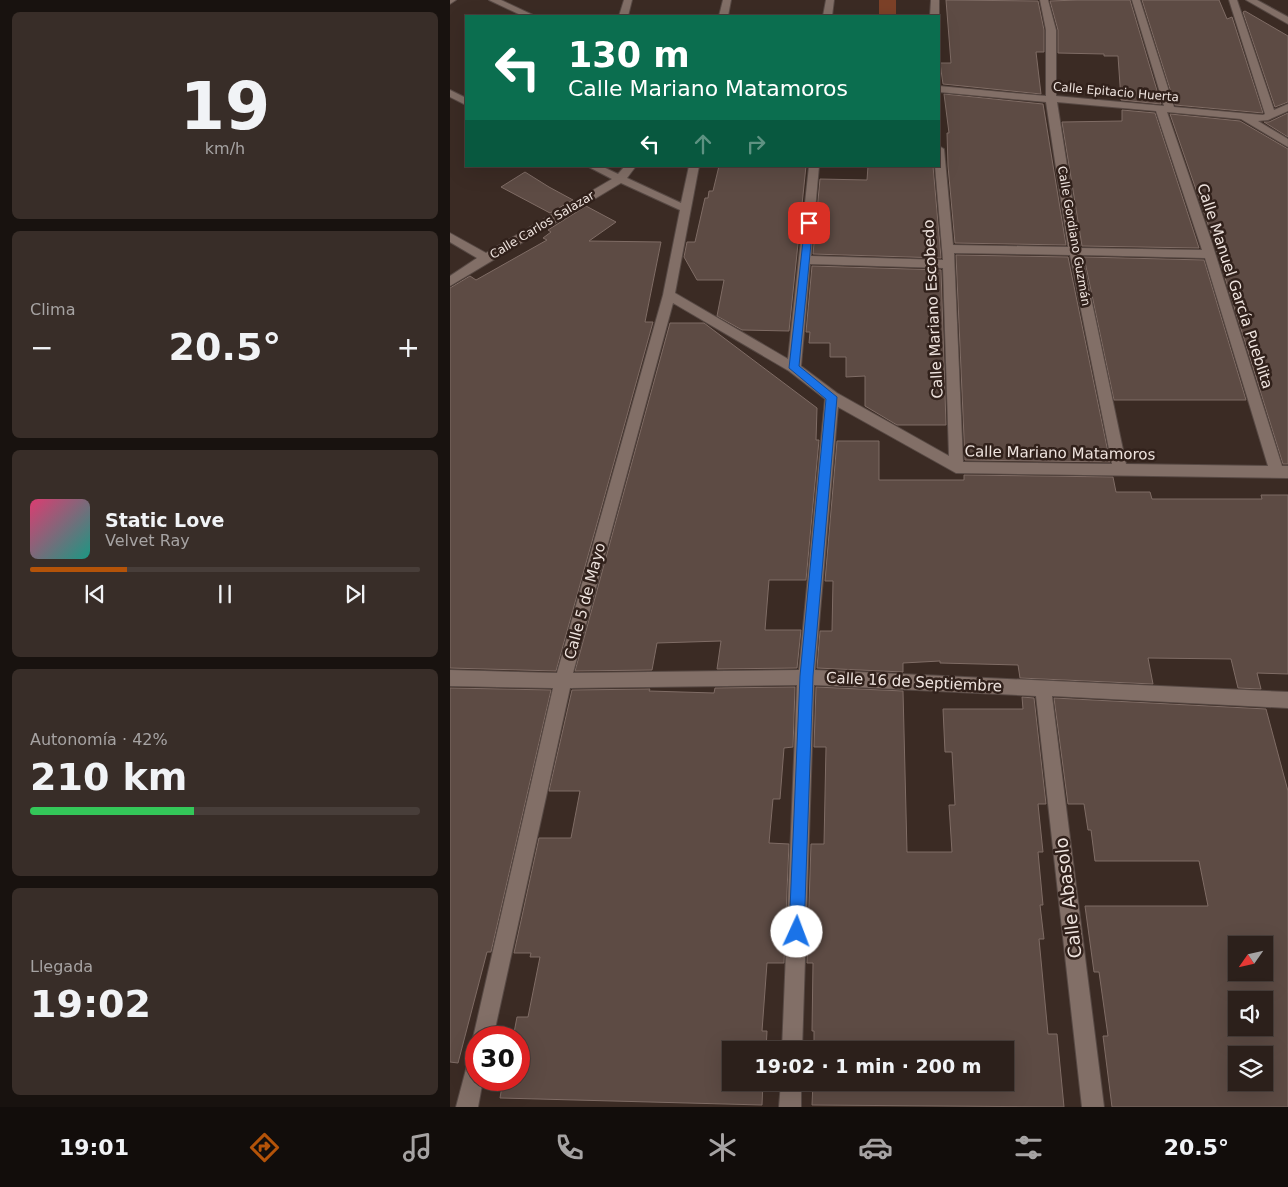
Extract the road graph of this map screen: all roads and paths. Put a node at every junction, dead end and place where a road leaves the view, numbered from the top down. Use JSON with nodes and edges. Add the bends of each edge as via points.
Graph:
{"nodes":[{"id":1,"x":493,"y":0,"type":"edge"},
{"id":2,"x":628,"y":0,"type":"edge"},
{"id":3,"x":727,"y":0,"type":"edge"},
{"id":4,"x":830,"y":0,"type":"edge"},
{"id":5,"x":935,"y":0,"type":"edge"},
{"id":6,"x":1044,"y":0,"type":"edge"},
{"id":7,"x":1136,"y":0,"type":"edge"},
{"id":8,"x":1233,"y":0,"type":"edge"},
{"id":9,"x":1250,"y":0,"type":"edge"},
{"id":10,"x":528,"y":15,"type":"edge"},
{"id":11,"x":624,"y":15,"type":"edge"},
{"id":12,"x":724,"y":15,"type":"edge"},
{"id":13,"x":828,"y":15,"type":"edge"},
{"id":14,"x":935,"y":15,"type":"edge"},
{"id":15,"x":1288,"y":21,"type":"edge"},
{"id":16,"x":940,"y":89,"type":"edge"},
{"id":17,"x":450,"y":93,"type":"edge"},
{"id":18,"x":1051,"y":99,"type":"junction"},
{"id":19,"x":465,"y":101,"type":"edge"},
{"id":20,"x":1288,"y":107,"type":"edge"},
{"id":21,"x":1166,"y":110,"type":"junction"},
{"id":22,"x":1270,"y":113,"type":"junction"},
{"id":23,"x":1243,"y":116,"type":"junction"},
{"id":24,"x":1288,"y":144,"type":"edge"},
{"id":25,"x":940,"y":160,"type":"edge"},
{"id":26,"x":594,"y":167,"type":"edge"},
{"id":27,"x":630,"y":167,"type":"edge"},
{"id":28,"x":694,"y":167,"type":"edge"},
{"id":29,"x":814,"y":167,"type":"edge"},
{"id":30,"x":618,"y":180,"type":"junction"},
{"id":31,"x":686,"y":209,"type":"junction"},
{"id":32,"x":450,"y":237,"type":"edge"},
{"id":33,"x":948,"y":249,"type":"junction"},
{"id":34,"x":1075,"y":252,"type":"junction"},
{"id":35,"x":1209,"y":254,"type":"junction"},
{"id":36,"x":486,"y":258,"type":"junction"},
{"id":37,"x":806,"y":260,"type":"junction"},
{"id":38,"x":949,"y":264,"type":"junction"},
{"id":39,"x":450,"y":282,"type":"edge"},
{"id":40,"x":669,"y":295,"type":"junction"},
{"id":41,"x":794,"y":368,"type":"junction"},
{"id":42,"x":832,"y":397,"type":"junction"},
{"id":43,"x":956,"y":467,"type":"junction"},
{"id":44,"x":1120,"y":470,"type":"junction"},
{"id":45,"x":1282,"y":472,"type":"edge"},
{"id":46,"x":806,"y":676,"type":"junction"},
{"id":47,"x":450,"y":678,"type":"edge"},
{"id":48,"x":563,"y":681,"type":"junction"},
{"id":49,"x":1043,"y":688,"type":"junction"},
{"id":50,"x":1288,"y":700,"type":"edge"},
{"id":51,"x":485,"y":1026,"type":"edge"},
{"id":52,"x":792,"y":1041,"type":"edge"},
{"id":53,"x":470,"y":1091,"type":"edge"},
{"id":54,"x":791,"y":1091,"type":"edge"},
{"id":55,"x":467,"y":1107,"type":"edge"},
{"id":56,"x":790,"y":1107,"type":"edge"},
{"id":57,"x":1093,"y":1107,"type":"edge"}],
"edges":[{"from":1,"to":10,"type":"street"},
{"from":2,"to":11,"type":"street"},
{"from":3,"to":12,"type":"street"},
{"from":4,"to":13,"type":"street"},
{"from":5,"to":14,"type":"street"},
{"from":6,"to":18,"type":"street","name":"Calle Gordiano Guzmán","via":[[1051,30]]},
{"from":7,"to":21,"type":"street","name":"Calle Manuel García Pueblita"},
{"from":8,"to":22,"type":"street"},
{"from":9,"to":15,"type":"street"},
{"from":16,"to":18,"type":"street","name":"Calle Epitacio Huerta"},
{"from":17,"to":19,"type":"street"},
{"from":18,"to":21,"type":"street","name":"Calle Epitacio Huerta"},
{"from":18,"to":34,"type":"street","name":"Calle Gordiano Guzmán"},
{"from":20,"to":22,"type":"street","name":"Calle Epitacio Huerta"},
{"from":21,"to":23,"type":"street","name":"Calle Epitacio Huerta"},
{"from":21,"to":35,"type":"street","name":"Calle Manuel García Pueblita"},
{"from":22,"to":23,"type":"street","name":"Calle Epitacio Huerta","via":[[1264,118]]},
{"from":23,"to":24,"type":"street"},
{"from":25,"to":33,"type":"street","name":"Calle Mariano Escobedo"},
{"from":26,"to":30,"type":"street"},
{"from":27,"to":30,"type":"street","name":"Calle Carlos Salazar"},
{"from":28,"to":31,"type":"street","name":"Calle 5 de Mayo"},
{"from":29,"to":37,"type":"street"},
{"from":30,"to":31,"type":"street"},
{"from":30,"to":36,"type":"street","name":"Calle Carlos Salazar"},
{"from":31,"to":40,"type":"street","name":"Calle 5 de Mayo"},
{"from":32,"to":36,"type":"street"},
{"from":33,"to":34,"type":"street"},
{"from":33,"to":38,"type":"street","name":"Calle Mariano Escobedo"},
{"from":34,"to":35,"type":"street"},
{"from":34,"to":44,"type":"street","name":"Calle Gordiano Guzmán"},
{"from":35,"to":45,"type":"street","name":"Calle Manuel García Pueblita"},
{"from":36,"to":39,"type":"street","name":"Calle Carlos Salazar"},
{"from":37,"to":38,"type":"street"},
{"from":37,"to":41,"type":"street"},
{"from":38,"to":43,"type":"street","name":"Calle Mariano Escobedo"},
{"from":40,"to":41,"type":"street","name":"Calle Mariano Matamoros"},
{"from":40,"to":48,"type":"street","name":"Calle 5 de Mayo"},
{"from":41,"to":42,"type":"street","name":"Calle Mariano Matamoros"},
{"from":42,"to":43,"type":"street","name":"Calle Mariano Matamoros"},
{"from":42,"to":46,"type":"street"},
{"from":43,"to":44,"type":"street","name":"Calle Mariano Matamoros"},
{"from":44,"to":45,"type":"street","name":"Calle Mariano Matamoros"},
{"from":46,"to":48,"type":"street","name":"Calle 16 de Septiembre"},
{"from":46,"to":49,"type":"street","name":"Calle 16 de Septiembre"},
{"from":46,"to":52,"type":"street"},
{"from":47,"to":48,"type":"street","name":"Calle 16 de Septiembre"},
{"from":48,"to":51,"type":"street","name":"Calle 5 de Mayo"},
{"from":49,"to":50,"type":"street","name":"Calle 16 de Septiembre"},
{"from":49,"to":57,"type":"street","name":"Calle Abasolo"},
{"from":53,"to":55,"type":"street"},
{"from":54,"to":56,"type":"street"}]}
